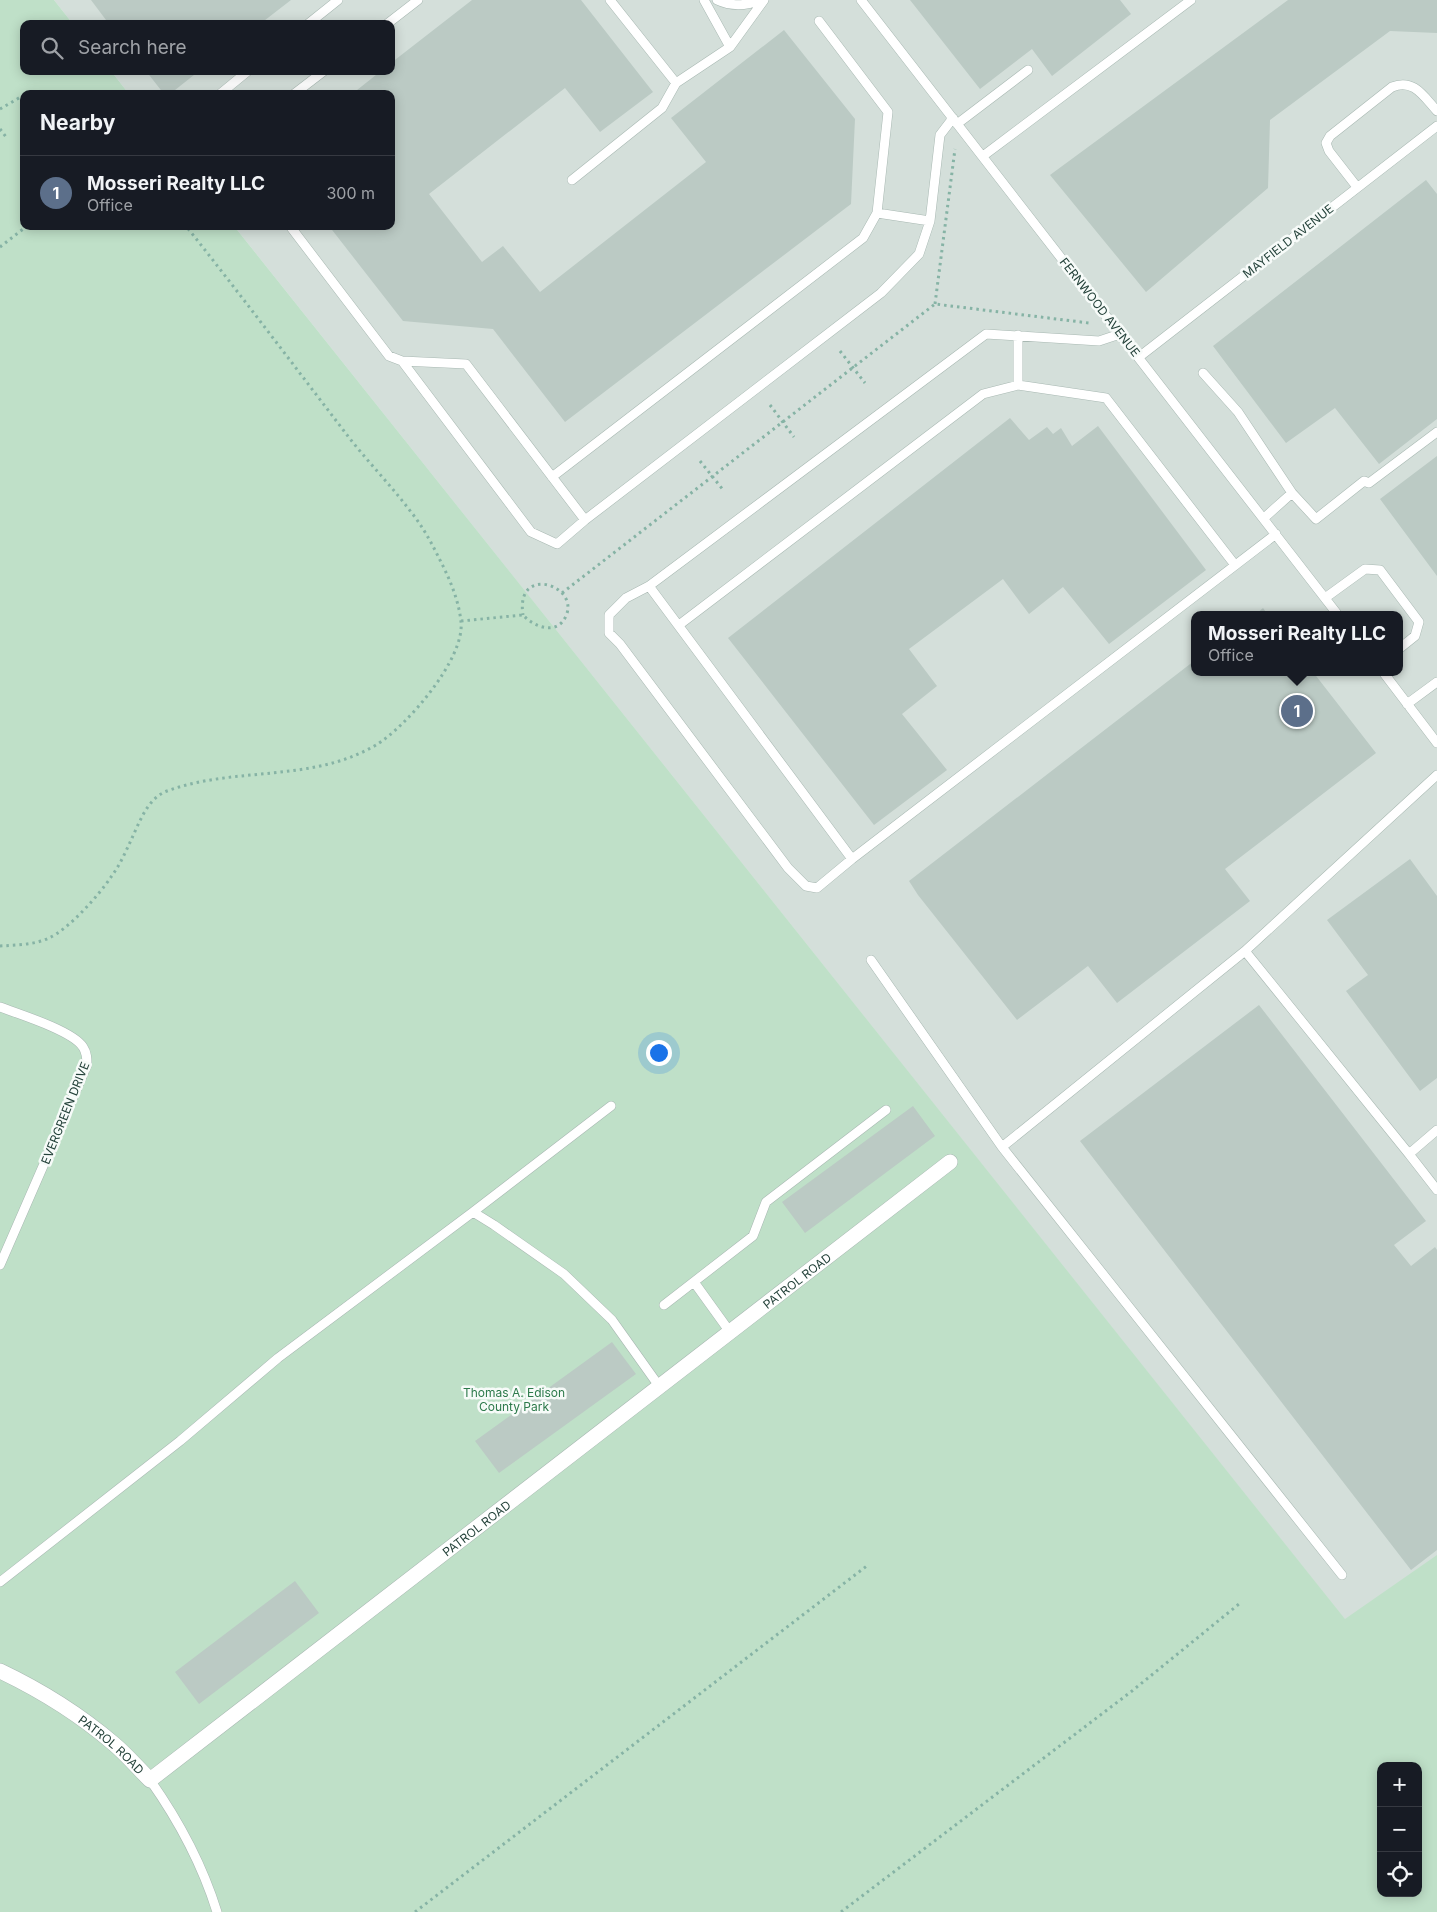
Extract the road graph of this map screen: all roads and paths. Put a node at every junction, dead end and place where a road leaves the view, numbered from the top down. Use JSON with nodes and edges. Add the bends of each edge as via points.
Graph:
{"nodes":[{"id":1,"x":338,"y":0,"type":"edge"},
{"id":2,"x":418,"y":0,"type":"edge"},
{"id":3,"x":610,"y":0,"type":"edge"},
{"id":4,"x":704,"y":0,"type":"edge"},
{"id":5,"x":717,"y":0,"type":"edge"},
{"id":6,"x":763,"y":0,"type":"edge"},
{"id":7,"x":861,"y":0,"type":"edge"},
{"id":8,"x":1191,"y":0,"type":"edge"},
{"id":9,"x":313,"y":20,"type":"edge"},
{"id":10,"x":392,"y":20,"type":"edge"},
{"id":11,"x":819,"y":21,"type":"dead end"},
{"id":12,"x":730,"y":47,"type":"junction"},
{"id":13,"x":1028,"y":70,"type":"dead end"},
{"id":14,"x":243,"y":75,"type":"edge"},
{"id":15,"x":319,"y":75,"type":"edge"},
{"id":16,"x":676,"y":83,"type":"junction"},
{"id":17,"x":225,"y":90,"type":"edge"},
{"id":18,"x":299,"y":90,"type":"edge"},
{"id":19,"x":20,"y":97,"type":"edge"},
{"id":20,"x":0,"y":109,"type":"edge"},
{"id":21,"x":1437,"y":111,"type":"edge"},
{"id":22,"x":955,"y":121,"type":"junction"},
{"id":23,"x":1437,"y":126,"type":"edge"},
{"id":24,"x":0,"y":129,"type":"edge"},
{"id":25,"x":6,"y":136,"type":"dead end"},
{"id":26,"x":955,"y":149,"type":"dead end"},
{"id":27,"x":982,"y":156,"type":"junction"},
{"id":28,"x":572,"y":180,"type":"dead end"},
{"id":29,"x":1357,"y":187,"type":"junction"},
{"id":30,"x":878,"y":213,"type":"junction"},
{"id":31,"x":930,"y":221,"type":"junction"},
{"id":32,"x":22,"y":230,"type":"edge"},
{"id":33,"x":189,"y":230,"type":"edge"},
{"id":34,"x":293,"y":230,"type":"edge"},
{"id":35,"x":0,"y":247,"type":"edge"},
{"id":36,"x":935,"y":304,"type":"junction"},
{"id":37,"x":1089,"y":323,"type":"dead end"},
{"id":38,"x":1120,"y":334,"type":"junction"},
{"id":39,"x":1018,"y":336,"type":"junction"},
{"id":40,"x":840,"y":351,"type":"dead end"},
{"id":41,"x":1138,"y":357,"type":"junction"},
{"id":42,"x":402,"y":361,"type":"junction"},
{"id":43,"x":853,"y":367,"type":"junction"},
{"id":44,"x":1203,"y":373,"type":"dead end"},
{"id":45,"x":865,"y":383,"type":"dead end"},
{"id":46,"x":1018,"y":384,"type":"junction"},
{"id":47,"x":770,"y":405,"type":"dead end"},
{"id":48,"x":782,"y":422,"type":"junction"},
{"id":49,"x":1437,"y":432,"type":"edge"},
{"id":50,"x":794,"y":437,"type":"dead end"},
{"id":51,"x":700,"y":461,"type":"dead end"},
{"id":52,"x":712,"y":476,"type":"junction"},
{"id":53,"x":552,"y":477,"type":"junction"},
{"id":54,"x":724,"y":491,"type":"dead end"},
{"id":55,"x":1292,"y":493,"type":"junction"},
{"id":56,"x":1264,"y":518,"type":"junction"},
{"id":57,"x":585,"y":520,"type":"junction"},
{"id":58,"x":1276,"y":534,"type":"junction"},
{"id":59,"x":1235,"y":565,"type":"junction"},
{"id":60,"x":650,"y":586,"type":"junction"},
{"id":61,"x":562,"y":593,"type":"junction"},
{"id":62,"x":1325,"y":598,"type":"junction"},
{"id":63,"x":1335,"y":611,"type":"edge"},
{"id":64,"x":524,"y":615,"type":"junction"},
{"id":65,"x":461,"y":621,"type":"junction"},
{"id":66,"x":679,"y":625,"type":"junction"},
{"id":67,"x":1403,"y":646,"type":"edge"},
{"id":68,"x":1386,"y":676,"type":"edge"},
{"id":69,"x":1437,"y":682,"type":"edge"},
{"id":70,"x":1407,"y":704,"type":"junction"},
{"id":71,"x":1437,"y":742,"type":"edge"},
{"id":72,"x":1437,"y":775,"type":"edge"},
{"id":73,"x":852,"y":859,"type":"junction"},
{"id":74,"x":0,"y":946,"type":"edge"},
{"id":75,"x":1245,"y":951,"type":"junction"},
{"id":76,"x":871,"y":960,"type":"dead end"},
{"id":77,"x":0,"y":1006,"type":"edge"},
{"id":78,"x":611,"y":1106,"type":"dead end"},
{"id":79,"x":886,"y":1110,"type":"dead end"},
{"id":80,"x":1437,"y":1130,"type":"edge"},
{"id":81,"x":1002,"y":1147,"type":"junction"},
{"id":82,"x":1409,"y":1154,"type":"junction"},
{"id":83,"x":950,"y":1162,"type":"dead end"},
{"id":84,"x":1437,"y":1190,"type":"edge"},
{"id":85,"x":473,"y":1212,"type":"junction"},
{"id":86,"x":0,"y":1265,"type":"edge"},
{"id":87,"x":694,"y":1282,"type":"junction"},
{"id":88,"x":664,"y":1305,"type":"dead end"},
{"id":89,"x":730,"y":1332,"type":"junction"},
{"id":90,"x":659,"y":1386,"type":"junction"},
{"id":91,"x":868,"y":1565,"type":"dead end"},
{"id":92,"x":1342,"y":1575,"type":"dead end"},
{"id":93,"x":0,"y":1582,"type":"edge"},
{"id":94,"x":1239,"y":1604,"type":"dead end"},
{"id":95,"x":0,"y":1671,"type":"edge"},
{"id":96,"x":150,"y":1780,"type":"junction"},
{"id":97,"x":217,"y":1912,"type":"edge"},
{"id":98,"x":415,"y":1912,"type":"edge"},
{"id":99,"x":841,"y":1912,"type":"edge"}],
"edges":[{"from":1,"to":9,"type":"lane"},
{"from":2,"to":10,"type":"lane"},
{"from":3,"to":16,"type":"lane"},
{"from":4,"to":12,"type":"lane"},
{"from":5,"to":6,"type":"lane","via":[[734,5]]},
{"from":6,"to":12,"type":"lane"},
{"from":7,"to":22,"type":"lane","name":"FERNWOOD AVENUE"},
{"from":8,"to":27,"type":"lane"},
{"from":11,"to":30,"type":"lane","via":[[888,112]]},
{"from":12,"to":16,"type":"lane"},
{"from":13,"to":22,"type":"lane"},
{"from":14,"to":17,"type":"lane"},
{"from":15,"to":18,"type":"lane"},
{"from":16,"to":28,"type":"lane","via":[[662,108]]},
{"from":19,"to":20,"type":"path"},
{"from":21,"to":29,"type":"lane","via":[[1417,89],[1399,84],[1330,136],[1326,143],[1329,151]]},
{"from":22,"to":27,"type":"lane","name":"FERNWOOD AVENUE"},
{"from":22,"to":31,"type":"lane","via":[[940,135]]},
{"from":23,"to":29,"type":"lane","name":"MAYFIELD AVENUE"},
{"from":24,"to":25,"type":"path"},
{"from":26,"to":36,"type":"path"},
{"from":27,"to":38,"type":"lane","name":"FERNWOOD AVENUE"},
{"from":29,"to":41,"type":"lane","name":"MAYFIELD AVENUE"},
{"from":30,"to":31,"type":"lane"},
{"from":30,"to":53,"type":"lane","via":[[863,238]]},
{"from":31,"to":57,"type":"lane","via":[[920,254],[881,293]]},
{"from":32,"to":35,"type":"path"},
{"from":33,"to":65,"type":"path","via":[[358,449],[416,518],[446,573]]},
{"from":34,"to":42,"type":"lane","via":[[389,356]]},
{"from":36,"to":37,"type":"path"},
{"from":36,"to":43,"type":"path"},
{"from":38,"to":39,"type":"lane","via":[[1100,341]]},
{"from":38,"to":41,"type":"lane","name":"FERNWOOD AVENUE"},
{"from":39,"to":46,"type":"lane"},
{"from":39,"to":60,"type":"lane","via":[[986,334]]},
{"from":40,"to":43,"type":"path"},
{"from":41,"to":56,"type":"lane","name":"FERNWOOD AVENUE"},
{"from":42,"to":53,"type":"lane","via":[[466,364]]},
{"from":42,"to":57,"type":"lane","via":[[531,532],[557,544]]},
{"from":43,"to":45,"type":"path"},
{"from":43,"to":48,"type":"path"},
{"from":44,"to":55,"type":"lane","via":[[1238,412]]},
{"from":46,"to":59,"type":"lane","via":[[1106,398]]},
{"from":46,"to":66,"type":"lane","via":[[983,394]]},
{"from":47,"to":48,"type":"path"},
{"from":48,"to":50,"type":"path"},
{"from":48,"to":52,"type":"path"},
{"from":49,"to":55,"type":"lane","via":[[1369,483],[1364,481],[1316,519]]},
{"from":51,"to":52,"type":"path"},
{"from":52,"to":54,"type":"path"},
{"from":52,"to":61,"type":"path"},
{"from":53,"to":57,"type":"lane"},
{"from":55,"to":56,"type":"lane"},
{"from":56,"to":58,"type":"lane","name":"FERNWOOD AVENUE"},
{"from":58,"to":59,"type":"lane"},
{"from":58,"to":62,"type":"lane","name":"FERNWOOD AVENUE"},
{"from":59,"to":73,"type":"lane"},
{"from":60,"to":66,"type":"lane"},
{"from":60,"to":73,"type":"lane","via":[[626,598],[608,615],[609,633],[788,868],[806,886],[817,888]]},
{"from":61,"to":64,"type":"path","via":[[555,586],[545,584],[528,589],[522,598]]},
{"from":61,"to":64,"type":"path","via":[[566,600],[566,616],[552,628],[530,622]]},
{"from":62,"to":63,"type":"lane","name":"FERNWOOD AVENUE"},
{"from":62,"to":67,"type":"lane","via":[[1365,569],[1380,570],[1419,622],[1415,636]]},
{"from":64,"to":65,"type":"path"},
{"from":65,"to":74,"type":"path","via":[[457,647],[442,674],[414,712],[376,745],[308,770],[229,777],[164,792],[152,800],[142,816],[111,877],[62,931],[47,939]]},
{"from":66,"to":73,"type":"lane"},
{"from":68,"to":70,"type":"lane"},
{"from":69,"to":70,"type":"lane"},
{"from":70,"to":71,"type":"lane"},
{"from":72,"to":75,"type":"lane"},
{"from":75,"to":81,"type":"lane"},
{"from":75,"to":82,"type":"lane"},
{"from":76,"to":81,"type":"lane"},
{"from":77,"to":86,"type":"lane","name":"EVERGREEN DRIVE","via":[[68,1034],[83,1046],[88,1057]]},
{"from":78,"to":85,"type":"lane"},
{"from":79,"to":87,"type":"lane","via":[[766,1202],[752,1236]]},
{"from":80,"to":82,"type":"lane"},
{"from":81,"to":92,"type":"lane"},
{"from":82,"to":84,"type":"lane"},
{"from":83,"to":89,"type":"street","name":"PATROL ROAD"},
{"from":85,"to":90,"type":"lane","via":[[571,1280],[612,1320]]},
{"from":85,"to":93,"type":"lane","via":[[278,1358],[180,1441]]},
{"from":87,"to":88,"type":"lane"},
{"from":87,"to":89,"type":"lane"},
{"from":89,"to":90,"type":"street","name":"PATROL ROAD"},
{"from":90,"to":96,"type":"street","name":"PATROL ROAD"},
{"from":91,"to":98,"type":"path"},
{"from":94,"to":99,"type":"path","via":[[1132,1691]]},
{"from":95,"to":96,"type":"street","name":"PATROL ROAD","via":[[70,1712],[114,1744]]},
{"from":96,"to":97,"type":"lane","via":[[200,1864]]}]}
